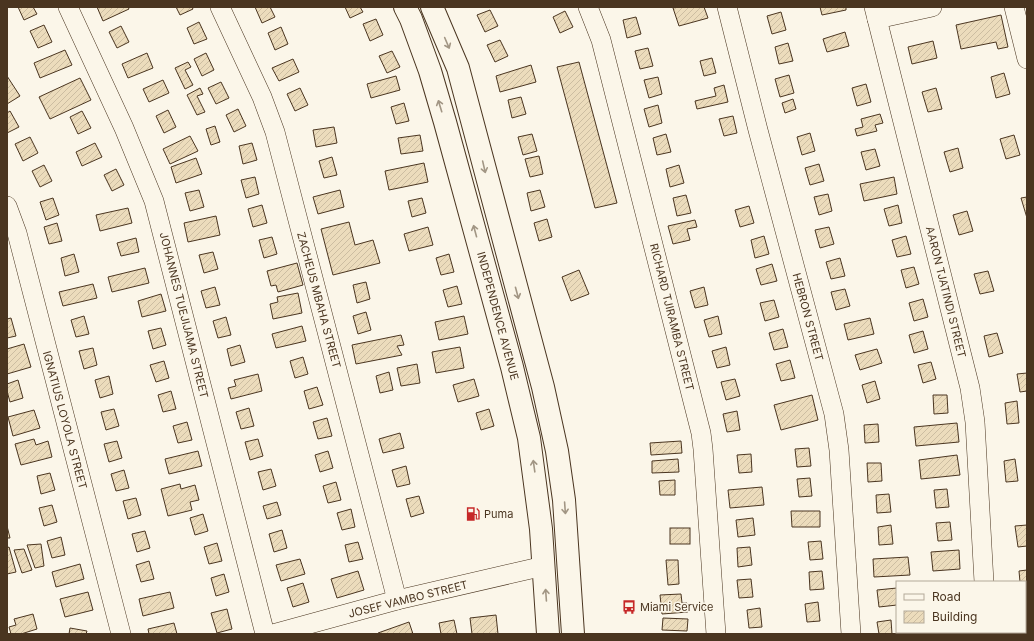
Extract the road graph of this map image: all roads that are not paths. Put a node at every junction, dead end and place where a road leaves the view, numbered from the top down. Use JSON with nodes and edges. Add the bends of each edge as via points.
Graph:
{"nodes":[{"id":1,"x":68,"y":7,"type":"edge"},
{"id":2,"x":220,"y":7,"type":"edge"},
{"id":3,"x":406,"y":7,"type":"edge"},
{"id":4,"x":432,"y":7,"type":"edge"},
{"id":5,"x":588,"y":7,"type":"edge"},
{"id":6,"x":726,"y":7,"type":"edge"},
{"id":7,"x":932,"y":7,"type":"edge"},
{"id":8,"x":1014,"y":7,"type":"edge"},
{"id":9,"x":876,"y":13,"type":"edge"},
{"id":10,"x":1027,"y":59,"type":"edge"},
{"id":11,"x":7,"y":206,"type":"edge"},
{"id":12,"x":544,"y":566,"type":"junction"},
{"id":13,"x":984,"y":581,"type":"edge"},
{"id":14,"x":397,"y":600,"type":"junction"},
{"id":15,"x":121,"y":634,"type":"edge"},
{"id":16,"x":265,"y":634,"type":"edge"},
{"id":17,"x":273,"y":634,"type":"edge"},
{"id":18,"x":548,"y":634,"type":"edge"},
{"id":19,"x":573,"y":634,"type":"edge"},
{"id":20,"x":716,"y":634,"type":"edge"},
{"id":21,"x":851,"y":634,"type":"edge"}],
"edges":[{"from":1,"to":16,"type":"street","name":"JOHANNES TUEJIJAMA STREET","via":[[124,128],[154,201]]},
{"from":2,"to":14,"type":"street","name":"ZACHEUS MBAHA STREET","via":[[262,97],[275,132]]},
{"from":12,"to":3,"type":"main road","name":"INDEPENDENCE AVENUE","one_way":true,"via":[[530,444],[512,367],[446,122]]},
{"from":4,"to":19,"type":"main road","one_way":true,"via":[[458,68],[558,451]]},
{"from":5,"to":20,"type":"street","name":"RICHARD TJIRAMBA STREET","via":[[601,40],[701,433]]},
{"from":6,"to":21,"type":"street","name":"HEBRON STREET","via":[[834,414],[839,450]]},
{"from":7,"to":9,"type":"street"},
{"from":8,"to":10,"type":"street"},
{"from":9,"to":13,"type":"street","name":"AARON TJATINDI STREET","via":[[970,388],[975,422]]},
{"from":11,"to":15,"type":"street","name":"IGNATIUS LOYOLA STREET","via":[[18,238]]},
{"from":12,"to":14,"type":"street","name":"JOSEF VAMBO STREET"},
{"from":18,"to":12,"type":"main road","name":"INDEPENDENCE AVENUE","one_way":true},
{"from":14,"to":17,"type":"street","name":"JOSEF VAMBO STREET"}]}
